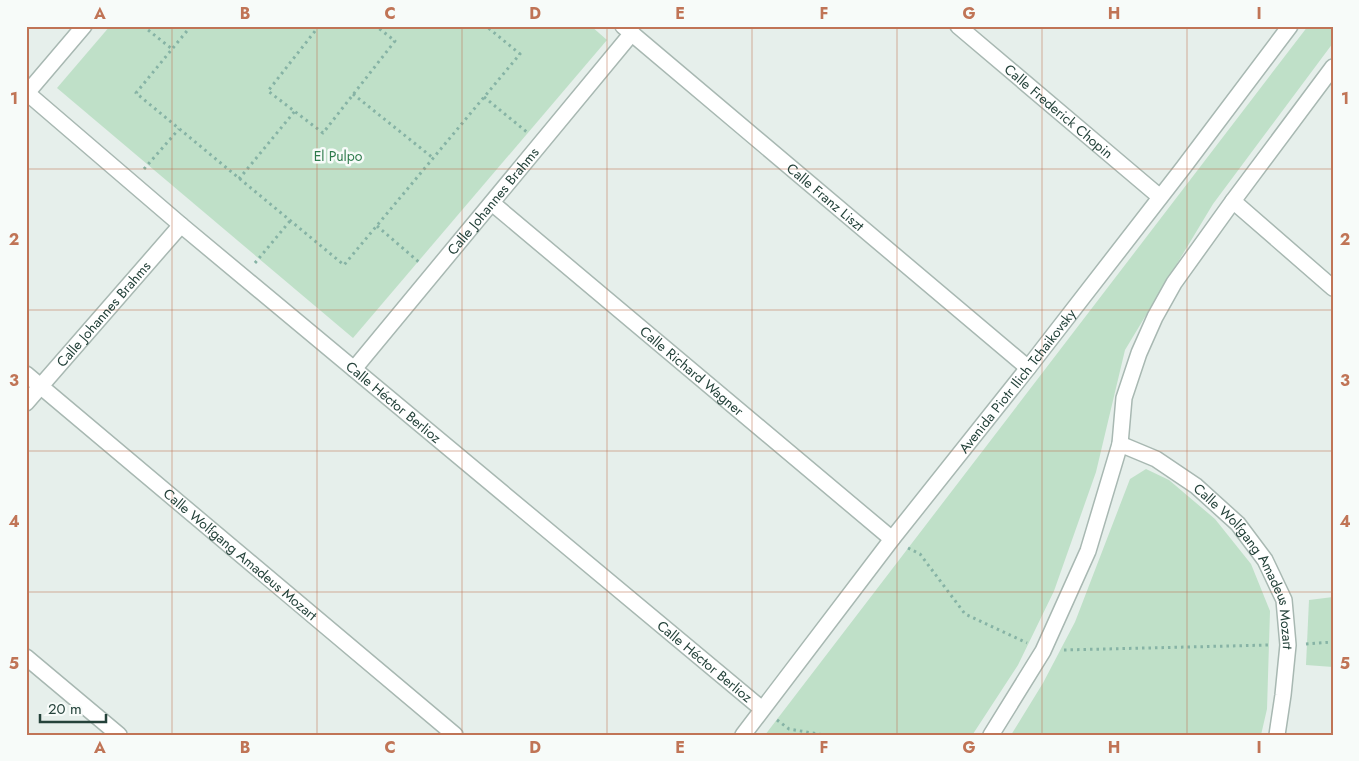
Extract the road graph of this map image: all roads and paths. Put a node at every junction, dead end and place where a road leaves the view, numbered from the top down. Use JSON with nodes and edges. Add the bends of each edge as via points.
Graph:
{"nodes":[{"id":1,"x":84,"y":26,"type":"edge"},
{"id":2,"x":144,"y":26,"type":"edge"},
{"id":3,"x":191,"y":26,"type":"edge"},
{"id":4,"x":319,"y":26,"type":"edge"},
{"id":5,"x":376,"y":26,"type":"edge"},
{"id":6,"x":486,"y":26,"type":"edge"},
{"id":7,"x":958,"y":26,"type":"edge"},
{"id":8,"x":1290,"y":26,"type":"edge"},
{"id":9,"x":627,"y":30,"type":"edge"},
{"id":10,"x":172,"y":49,"type":"junction"},
{"id":11,"x":1333,"y":67,"type":"edge"},
{"id":12,"x":26,"y":93,"type":"edge"},
{"id":13,"x":353,"y":94,"type":"junction"},
{"id":14,"x":484,"y":97,"type":"junction"},
{"id":15,"x":295,"y":111,"type":"junction"},
{"id":16,"x":179,"y":129,"type":"junction"},
{"id":17,"x":541,"y":143,"type":"junction"},
{"id":18,"x":433,"y":158,"type":"junction"},
{"id":19,"x":239,"y":179,"type":"junction"},
{"id":20,"x":133,"y":183,"type":"junction"},
{"id":21,"x":1160,"y":197,"type":"junction"},
{"id":22,"x":1233,"y":201,"type":"junction"},
{"id":23,"x":492,"y":203,"type":"junction"},
{"id":24,"x":290,"y":221,"type":"junction"},
{"id":25,"x":180,"y":224,"type":"junction"},
{"id":26,"x":377,"y":226,"type":"junction"},
{"id":27,"x":433,"y":274,"type":"junction"},
{"id":28,"x":244,"y":277,"type":"junction"},
{"id":29,"x":1333,"y":288,"type":"edge"},
{"id":30,"x":1028,"y":368,"type":"junction"},
{"id":31,"x":354,"y":369,"type":"junction"},
{"id":32,"x":26,"y":374,"type":"edge"},
{"id":33,"x":41,"y":387,"type":"junction"},
{"id":34,"x":26,"y":403,"type":"edge"},
{"id":35,"x":1120,"y":444,"type":"junction"},
{"id":36,"x":892,"y":539,"type":"junction"},
{"id":37,"x":1333,"y":642,"type":"edge"},
{"id":38,"x":1288,"y":645,"type":"junction"},
{"id":39,"x":1042,"y":651,"type":"junction"},
{"id":40,"x":26,"y":657,"type":"edge"},
{"id":41,"x":762,"y":709,"type":"junction"},
{"id":42,"x":119,"y":735,"type":"edge"},
{"id":43,"x":455,"y":735,"type":"edge"},
{"id":44,"x":743,"y":735,"type":"edge"},
{"id":45,"x":824,"y":735,"type":"edge"},
{"id":46,"x":991,"y":735,"type":"edge"},
{"id":47,"x":1276,"y":735,"type":"edge"}],
"edges":[{"from":1,"to":12,"type":"street"},
{"from":2,"to":10,"type":"path"},
{"from":3,"to":10,"type":"path"},
{"from":4,"to":15,"type":"path","via":[[268,91]]},
{"from":5,"to":13,"type":"path","via":[[395,40]]},
{"from":6,"to":14,"type":"path","via":[[520,54]]},
{"from":7,"to":21,"type":"street","name":"Calle Frederick Chopin"},
{"from":8,"to":21,"type":"street","name":"Avenida Piotr Ilich Tchaikovsky"},
{"from":9,"to":17,"type":"street","name":"Calle Johannes Brahms"},
{"from":9,"to":30,"type":"street","name":"Calle Franz Liszt"},
{"from":10,"to":16,"type":"path","via":[[136,93]]},
{"from":11,"to":22,"type":"street"},
{"from":12,"to":20,"type":"street","name":"Calle Héctor Berlioz"},
{"from":13,"to":15,"type":"path","via":[[323,133]]},
{"from":13,"to":18,"type":"path"},
{"from":14,"to":17,"type":"path"},
{"from":14,"to":18,"type":"path"},
{"from":15,"to":19,"type":"path"},
{"from":16,"to":19,"type":"path"},
{"from":16,"to":20,"type":"path"},
{"from":17,"to":23,"type":"street","name":"Calle Johannes Brahms"},
{"from":18,"to":26,"type":"path"},
{"from":19,"to":24,"type":"path"},
{"from":20,"to":25,"type":"street","name":"Calle Héctor Berlioz"},
{"from":21,"to":30,"type":"street","name":"Avenida Piotr Ilich Tchaikovsky"},
{"from":22,"to":29,"type":"street"},
{"from":22,"to":35,"type":"street","via":[[1174,283],[1155,317],[1124,398]]},
{"from":23,"to":27,"type":"street","name":"Calle Johannes Brahms"},
{"from":23,"to":36,"type":"street","name":"Calle Richard Wagner"},
{"from":24,"to":26,"type":"path","via":[[344,265]]},
{"from":24,"to":28,"type":"path"},
{"from":25,"to":28,"type":"street","name":"Calle Héctor Berlioz"},
{"from":25,"to":33,"type":"street","name":"Calle Johannes Brahms"},
{"from":26,"to":27,"type":"path"},
{"from":27,"to":31,"type":"street","name":"Calle Johannes Brahms"},
{"from":28,"to":31,"type":"street","name":"Calle Héctor Berlioz"},
{"from":30,"to":36,"type":"street","name":"Avenida Piotr Ilich Tchaikovsky"},
{"from":31,"to":41,"type":"street","name":"Calle Héctor Berlioz"},
{"from":32,"to":33,"type":"street","name":"Calle Wolfgang Amadeus Mozart"},
{"from":33,"to":34,"type":"street","name":"Calle Johannes Brahms"},
{"from":33,"to":43,"type":"street","name":"Calle Wolfgang Amadeus Mozart"},
{"from":35,"to":38,"type":"street","name":"Calle Wolfgang Amadeus Mozart","via":[[1156,458],[1196,486],[1238,524],[1265,560],[1284,600]]},
{"from":35,"to":39,"type":"street","via":[[1088,551]]},
{"from":36,"to":39,"type":"path","via":[[920,554],[965,614]]},
{"from":36,"to":41,"type":"street","name":"Avenida Piotr Ilich Tchaikovsky"},
{"from":37,"to":38,"type":"path"},
{"from":38,"to":39,"type":"path"},
{"from":38,"to":47,"type":"street","name":"Calle Wolfgang Amadeus Mozart"},
{"from":39,"to":46,"type":"street"},
{"from":40,"to":42,"type":"street"},
{"from":41,"to":44,"type":"street","name":"Avenida Piotr Ilich Tchaikovsky"},
{"from":41,"to":45,"type":"path","via":[[789,730]]}]}
